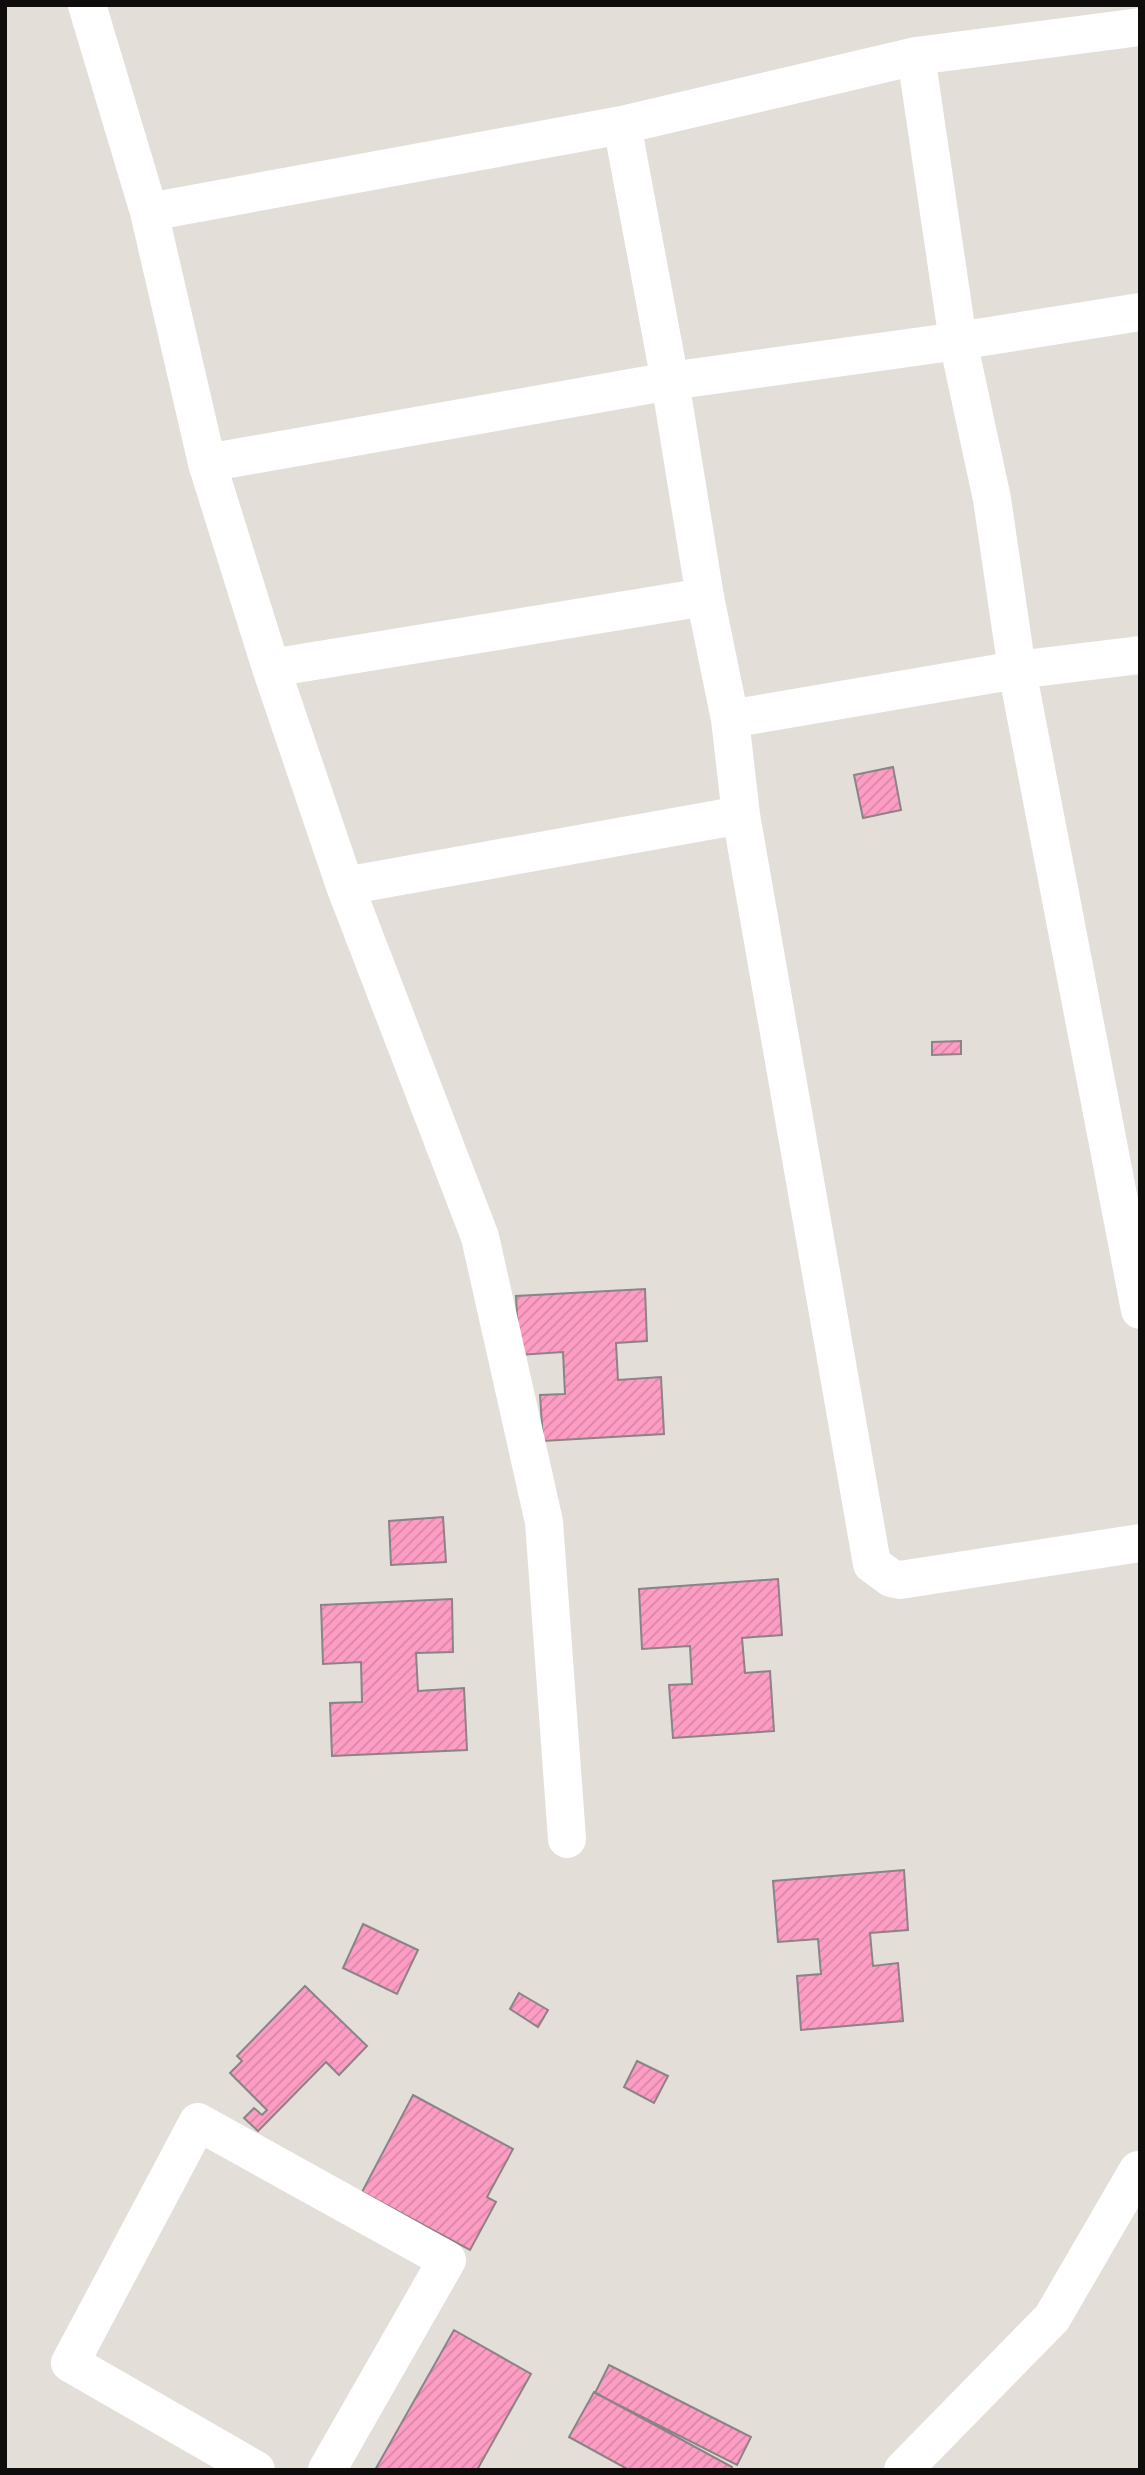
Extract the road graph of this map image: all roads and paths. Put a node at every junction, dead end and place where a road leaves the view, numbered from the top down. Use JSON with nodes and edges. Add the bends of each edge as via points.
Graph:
{"nodes":[{"id":1,"x":86,"y":5,"type":"edge"},
{"id":2,"x":1140,"y":27,"type":"edge"},
{"id":3,"x":916,"y":55,"type":"junction"},
{"id":4,"x":622,"y":125,"type":"junction"},
{"id":5,"x":149,"y":212,"type":"junction"},
{"id":6,"x":1140,"y":312,"type":"edge"},
{"id":7,"x":958,"y":341,"type":"junction"},
{"id":8,"x":670,"y":380,"type":"junction"},
{"id":9,"x":207,"y":463,"type":"junction"},
{"id":10,"x":705,"y":597,"type":"junction"},
{"id":11,"x":1140,"y":655,"type":"edge"},
{"id":12,"x":271,"y":668,"type":"junction"},
{"id":13,"x":1017,"y":670,"type":"junction"},
{"id":14,"x":730,"y":719,"type":"junction"},
{"id":15,"x":741,"y":815,"type":"junction"},
{"id":16,"x":345,"y":886,"type":"junction"},
{"id":17,"x":1140,"y":1310,"type":"edge"},
{"id":18,"x":1140,"y":1543,"type":"edge"},
{"id":19,"x":567,"y":1839,"type":"dead end"},
{"id":20,"x":1139,"y":2171,"type":"edge"},
{"id":21,"x":256,"y":2470,"type":"edge"},
{"id":22,"x":327,"y":2470,"type":"edge"},
{"id":23,"x":903,"y":2470,"type":"edge"}],
"edges":[{"from":1,"to":5,"type":"street"},
{"from":2,"to":3,"type":"street"},
{"from":3,"to":4,"type":"street"},
{"from":3,"to":7,"type":"street"},
{"from":4,"to":5,"type":"street"},
{"from":4,"to":8,"type":"street"},
{"from":5,"to":9,"type":"street"},
{"from":6,"to":7,"type":"street"},
{"from":7,"to":8,"type":"street"},
{"from":7,"to":13,"type":"street","via":[[992,499]]},
{"from":8,"to":9,"type":"street"},
{"from":8,"to":10,"type":"street"},
{"from":9,"to":12,"type":"street"},
{"from":10,"to":12,"type":"street"},
{"from":10,"to":14,"type":"street"},
{"from":11,"to":13,"type":"street"},
{"from":12,"to":16,"type":"street"},
{"from":13,"to":14,"type":"street"},
{"from":13,"to":17,"type":"street"},
{"from":14,"to":15,"type":"street"},
{"from":15,"to":16,"type":"street"},
{"from":15,"to":18,"type":"street","via":[[872,1564],[900,1580]]},
{"from":16,"to":19,"type":"street","via":[[480,1237],[544,1522]]},
{"from":20,"to":23,"type":"street","via":[[1052,2318]]},
{"from":21,"to":22,"type":"street","via":[[70,2363],[198,2122],[447,2260]]}]}
